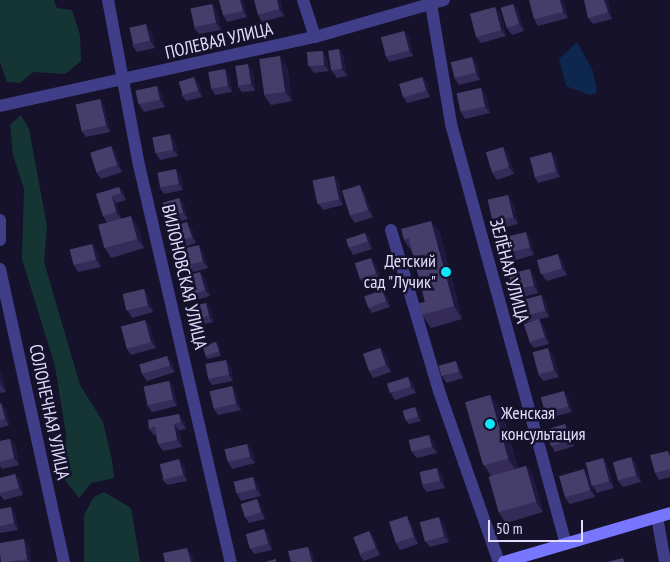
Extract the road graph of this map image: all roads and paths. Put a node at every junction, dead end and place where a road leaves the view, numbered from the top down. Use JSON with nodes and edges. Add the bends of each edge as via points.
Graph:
{"nodes":[{"id":1,"x":108,"y":0,"type":"edge"},
{"id":2,"x":303,"y":0,"type":"edge"},
{"id":3,"x":444,"y":0,"type":"edge"},
{"id":4,"x":432,"y":4,"type":"junction"},
{"id":5,"x":315,"y":37,"type":"junction"},
{"id":6,"x":124,"y":81,"type":"junction"},
{"id":7,"x":0,"y":106,"type":"edge"},
{"id":8,"x":0,"y":220,"type":"edge"},
{"id":9,"x":391,"y":230,"type":"dead end"},
{"id":10,"x":0,"y":239,"type":"edge"},
{"id":11,"x":0,"y":269,"type":"edge"},
{"id":12,"x":670,"y":513,"type":"edge"},
{"id":13,"x":657,"y":516,"type":"junction"},
{"id":14,"x":566,"y":544,"type":"junction"},
{"id":15,"x":64,"y":562,"type":"edge"},
{"id":16,"x":231,"y":562,"type":"edge"},
{"id":17,"x":499,"y":562,"type":"edge"},
{"id":18,"x":504,"y":562,"type":"edge"},
{"id":19,"x":665,"y":562,"type":"edge"}],
"edges":[{"from":1,"to":6,"type":"street","name":"ВИЛОНОВСКАЯ УЛИЦА"},
{"from":2,"to":5,"type":"street"},
{"from":3,"to":4,"type":"street","name":"ПОЛЕВАЯ УЛИЦА"},
{"from":4,"to":5,"type":"street","name":"ПОЛЕВАЯ УЛИЦА"},
{"from":4,"to":14,"type":"street","name":"ЗЕЛЁНАЯ УЛИЦА","via":[[451,124]]},
{"from":5,"to":6,"type":"street","name":"ПОЛЕВАЯ УЛИЦА"},
{"from":6,"to":7,"type":"street","name":"ПОЛЕВАЯ УЛИЦА"},
{"from":6,"to":16,"type":"street","name":"ВИЛОНОВСКАЯ УЛИЦА"},
{"from":8,"to":10,"type":"street"},
{"from":9,"to":17,"type":"street","via":[[439,391]]},
{"from":11,"to":15,"type":"street","name":"СОЛОНЕЧНАЯ УЛИЦА"},
{"from":12,"to":13,"type":"main road"},
{"from":13,"to":14,"type":"main road"},
{"from":13,"to":19,"type":"street"},
{"from":14,"to":18,"type":"main road"}]}
